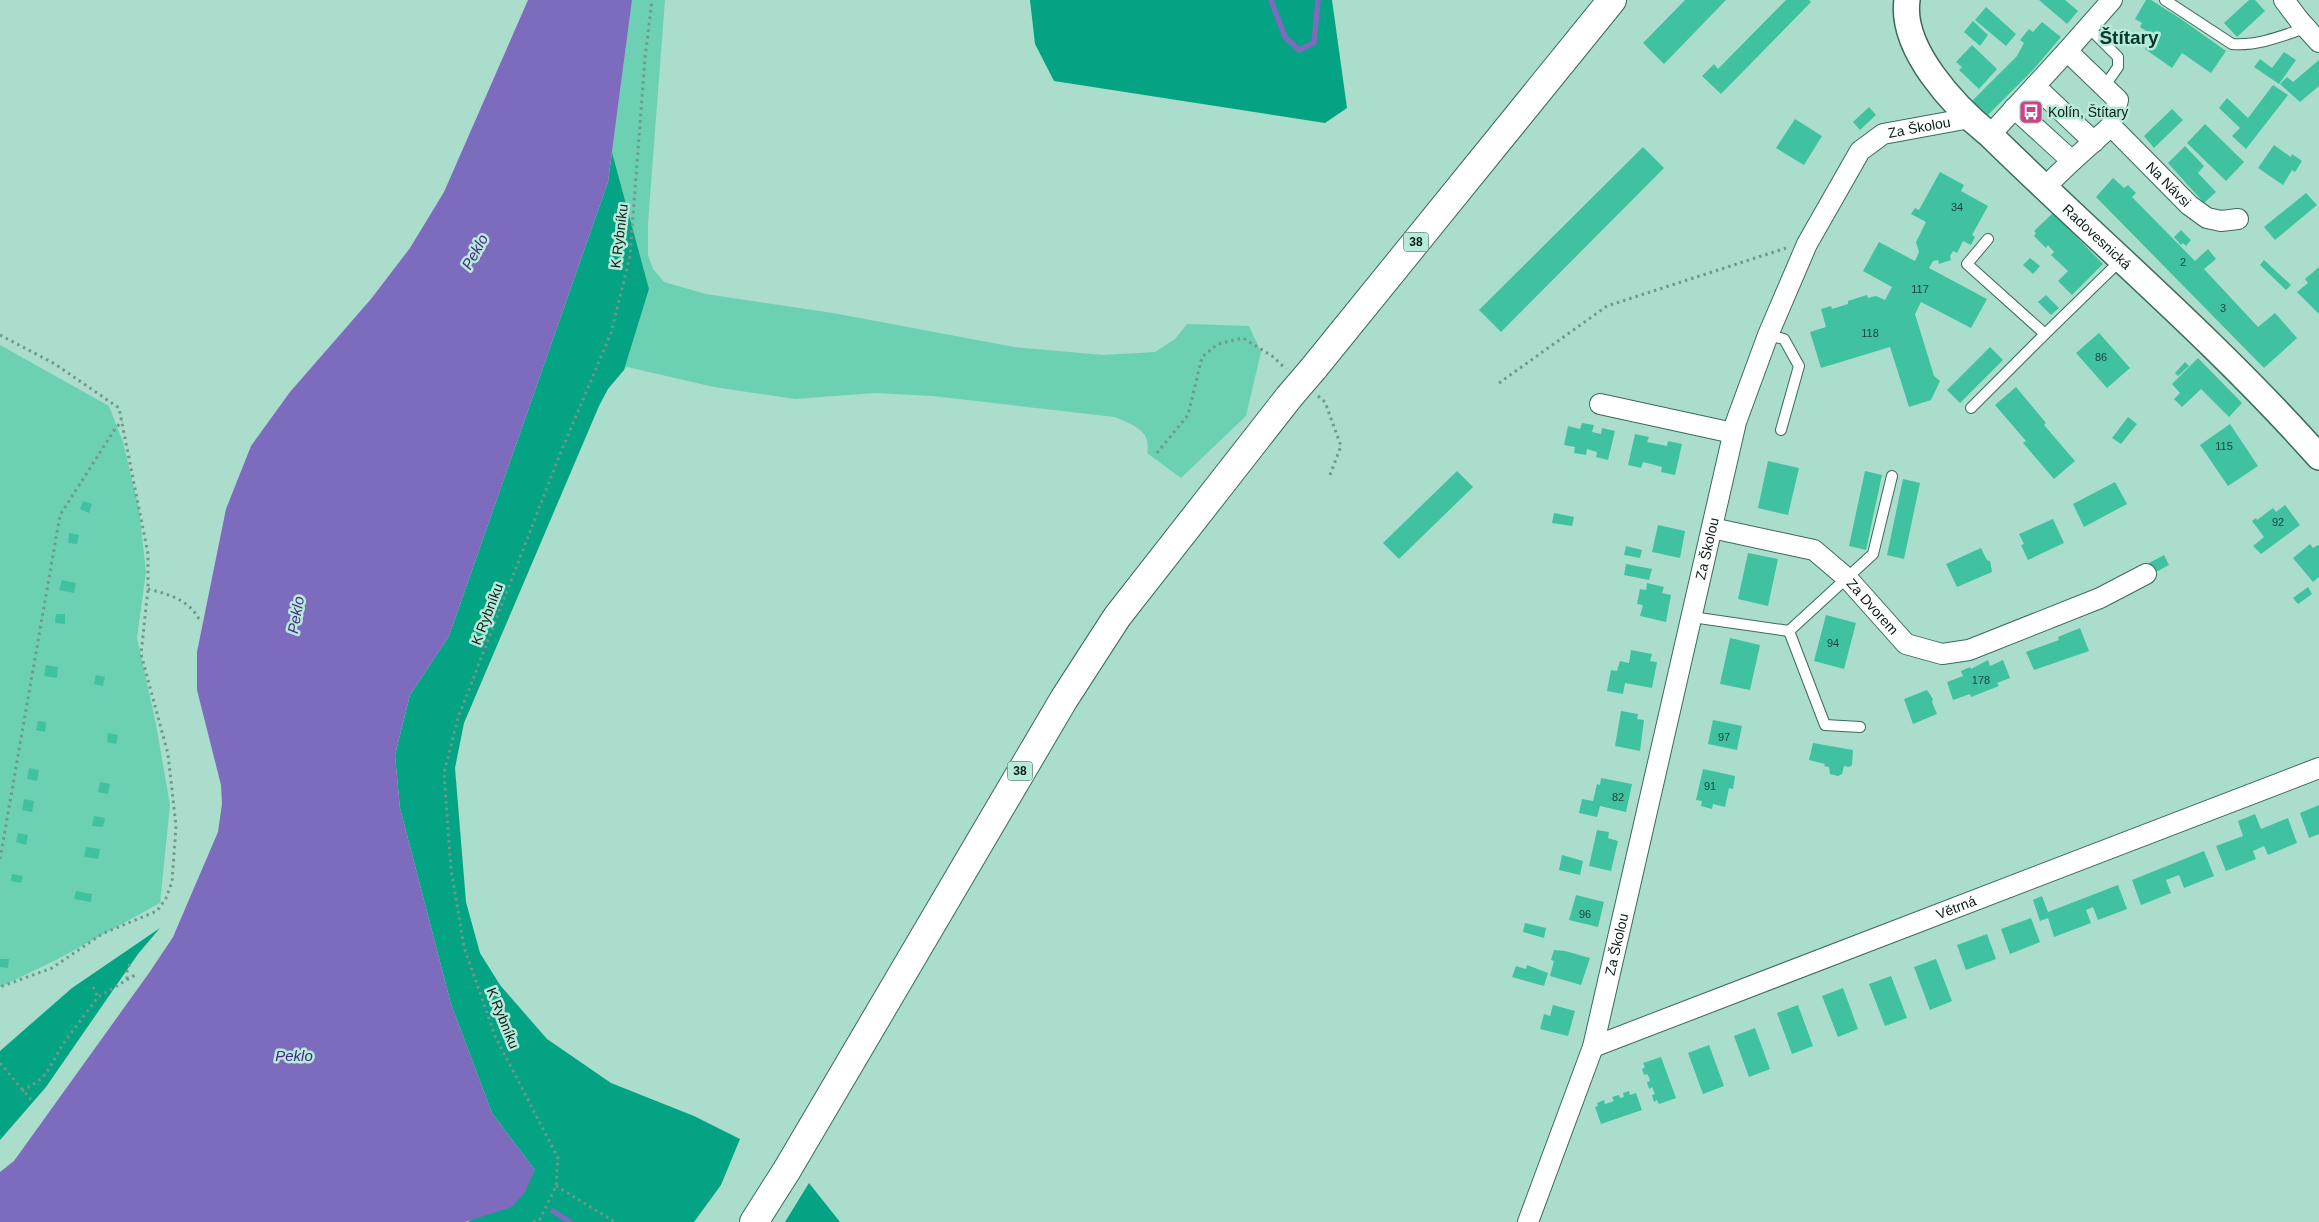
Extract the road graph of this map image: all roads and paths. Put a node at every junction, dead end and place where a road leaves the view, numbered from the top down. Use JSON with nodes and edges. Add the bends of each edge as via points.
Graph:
{"nodes":[{"id":1,"x":652,"y":0,"type":"edge"},
{"id":2,"x":1612,"y":0,"type":"edge"},
{"id":3,"x":1907,"y":0,"type":"edge"},
{"id":4,"x":2112,"y":0,"type":"edge"},
{"id":5,"x":2165,"y":0,"type":"edge"},
{"id":6,"x":2284,"y":0,"type":"edge"},
{"id":7,"x":2088,"y":27,"type":"junction"},
{"id":8,"x":2312,"y":35,"type":"edge"},
{"id":9,"x":2067,"y":51,"type":"junction"},
{"id":10,"x":2036,"y":86,"type":"junction"},
{"id":11,"x":2104,"y":87,"type":"junction"},
{"id":12,"x":2014,"y":108,"type":"junction"},
{"id":13,"x":1970,"y":118,"type":"junction"},
{"id":14,"x":2111,"y":126,"type":"junction"},
{"id":15,"x":1990,"y":135,"type":"junction"},
{"id":16,"x":2094,"y":142,"type":"junction"},
{"id":17,"x":2072,"y":162,"type":"junction"},
{"id":18,"x":2045,"y":187,"type":"junction"},
{"id":19,"x":2238,"y":219,"type":"dead end"},
{"id":20,"x":1988,"y":239,"type":"dead end"},
{"id":21,"x":1807,"y":244,"type":"junction"},
{"id":22,"x":2122,"y":258,"type":"junction"},
{"id":23,"x":2046,"y":334,"type":"junction"},
{"id":24,"x":0,"y":335,"type":"edge"},
{"id":25,"x":1768,"y":335,"type":"junction"},
{"id":26,"x":1300,"y":369,"type":"junction"},
{"id":27,"x":1499,"y":383,"type":"dead end"},
{"id":28,"x":1317,"y":395,"type":"dead end"},
{"id":29,"x":1600,"y":404,"type":"dead end"},
{"id":30,"x":1971,"y":408,"type":"dead end"},
{"id":31,"x":122,"y":421,"type":"junction"},
{"id":32,"x":1780,"y":430,"type":"dead end"},
{"id":33,"x":1733,"y":433,"type":"junction"},
{"id":34,"x":1157,"y":453,"type":"dead end"},
{"id":35,"x":2319,"y":458,"type":"edge"},
{"id":36,"x":1330,"y":475,"type":"dead end"},
{"id":37,"x":1892,"y":476,"type":"dead end"},
{"id":38,"x":1712,"y":528,"type":"junction"},
{"id":39,"x":2146,"y":574,"type":"dead end"},
{"id":40,"x":1848,"y":579,"type":"junction"},
{"id":41,"x":148,"y":589,"type":"junction"},
{"id":42,"x":1692,"y":616,"type":"junction"},
{"id":43,"x":199,"y":619,"type":"dead end"},
{"id":44,"x":1789,"y":631,"type":"junction"},
{"id":45,"x":1860,"y":727,"type":"dead end"},
{"id":46,"x":2319,"y":768,"type":"edge"},
{"id":47,"x":0,"y":859,"type":"edge"},
{"id":48,"x":130,"y":960,"type":"dead end"},
{"id":49,"x":135,"y":975,"type":"dead end"},
{"id":50,"x":127,"y":980,"type":"junction"},
{"id":51,"x":0,"y":987,"type":"edge"},
{"id":52,"x":93,"y":987,"type":"dead end"},
{"id":53,"x":98,"y":997,"type":"junction"},
{"id":54,"x":1594,"y":1047,"type":"junction"},
{"id":55,"x":0,"y":1063,"type":"edge"},
{"id":56,"x":22,"y":1091,"type":"junction"},
{"id":57,"x":33,"y":1102,"type":"dead end"},
{"id":58,"x":556,"y":1186,"type":"junction"},
{"id":59,"x":533,"y":1222,"type":"edge"},
{"id":60,"x":615,"y":1222,"type":"edge"},
{"id":61,"x":754,"y":1222,"type":"edge"},
{"id":62,"x":1528,"y":1222,"type":"edge"}],
"edges":[{"from":1,"to":58,"type":"path","name":"K Rybníku","via":[[630,256],[611,333],[560,454],[458,718],[444,773],[451,869],[464,947],[495,1036],[558,1158]]},
{"from":2,"to":26,"type":"main road","number":"38","via":[[1519,115]]},
{"from":3,"to":13,"type":"street","name":"Radovesnická","via":[[1913,41],[1929,70]]},
{"from":4,"to":7,"type":"street"},
{"from":5,"to":8,"type":"lane","via":[[2232,44]]},
{"from":6,"to":8,"type":"street"},
{"from":7,"to":9,"type":"street"},
{"from":7,"to":11,"type":"lane","via":[[2118,57],[2118,67]]},
{"from":9,"to":10,"type":"street"},
{"from":9,"to":11,"type":"street"},
{"from":10,"to":12,"type":"street"},
{"from":10,"to":16,"type":"street"},
{"from":11,"to":14,"type":"street","via":[[2118,100]]},
{"from":12,"to":15,"type":"street"},
{"from":12,"to":17,"type":"street"},
{"from":13,"to":15,"type":"street","name":"Radovesnická"},
{"from":13,"to":21,"type":"street","name":"Za Školou","via":[[1883,134],[1860,151]]},
{"from":14,"to":16,"type":"street"},
{"from":14,"to":19,"type":"street","name":"Na Návsi","via":[[2189,205],[2207,218],[2222,221]]},
{"from":15,"to":18,"type":"street","name":"Radovesnická"},
{"from":16,"to":17,"type":"street"},
{"from":17,"to":18,"type":"street"},
{"from":18,"to":22,"type":"street","name":"Radovesnická"},
{"from":20,"to":23,"type":"lane","via":[[1967,264]]},
{"from":21,"to":25,"type":"street","name":"Za Školou"},
{"from":21,"to":27,"type":"path","via":[[1737,262],[1607,306]]},
{"from":22,"to":23,"type":"lane"},
{"from":22,"to":35,"type":"street","name":"Radovesnická","via":[[2266,398]]},
{"from":23,"to":30,"type":"lane"},
{"from":24,"to":31,"type":"path","via":[[55,364],[102,395],[119,408]]},
{"from":25,"to":32,"type":"lane","via":[[1784,339],[1799,366]]},
{"from":25,"to":33,"type":"street","name":"Za Školou"},
{"from":26,"to":34,"type":"path","via":[[1243,338],[1218,344],[1202,357],[1188,415]]},
{"from":26,"to":61,"type":"main road","number":"38","bridge":true,"via":[[1289,397],[1122,610],[1069,691],[788,1170]]},
{"from":28,"to":36,"type":"path","via":[[1325,402],[1340,446]]},
{"from":29,"to":33,"type":"street"},
{"from":31,"to":41,"type":"path","via":[[148,554]]},
{"from":31,"to":47,"type":"path","via":[[60,515]]},
{"from":33,"to":38,"type":"street","name":"Za Školou"},
{"from":37,"to":40,"type":"lane","via":[[1873,554]]},
{"from":38,"to":40,"type":"street","name":"Za Dvorem","via":[[1814,550]]},
{"from":38,"to":42,"type":"street","name":"Za Školou"},
{"from":39,"to":40,"type":"street","name":"Za Dvorem","via":[[2100,598],[1969,650],[1942,654],[1906,644]]},
{"from":40,"to":44,"type":"lane"},
{"from":41,"to":43,"type":"path","via":[[178,599]]},
{"from":41,"to":51,"type":"path","via":[[141,654],[168,754],[176,826],[172,882],[157,911],[102,934],[52,968]]},
{"from":42,"to":44,"type":"lane"},
{"from":42,"to":54,"type":"street","name":"Za Školou"},
{"from":44,"to":45,"type":"lane","via":[[1825,725]]},
{"from":46,"to":54,"type":"street","name":"Větrná"},
{"from":48,"to":50,"type":"path"},
{"from":49,"to":50,"type":"path"},
{"from":50,"to":53,"type":"path"},
{"from":52,"to":53,"type":"path"},
{"from":53,"to":56,"type":"path","via":[[63,1044],[46,1074]]},
{"from":54,"to":62,"type":"street","name":"Za Školou"},
{"from":55,"to":56,"type":"path"},
{"from":56,"to":57,"type":"path"},
{"from":58,"to":59,"type":"path","name":"K Rybníku","via":[[540,1219]]},
{"from":58,"to":60,"type":"path"}]}
